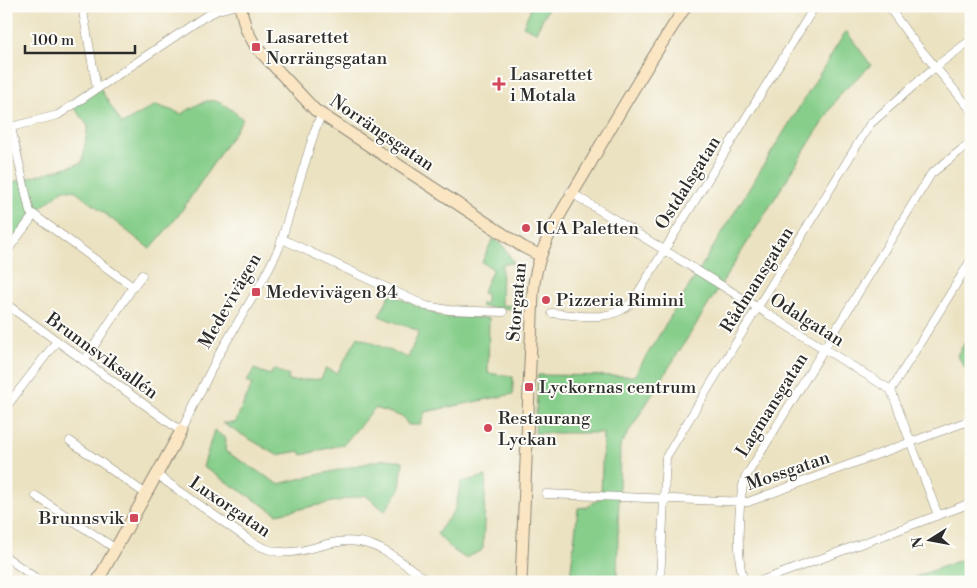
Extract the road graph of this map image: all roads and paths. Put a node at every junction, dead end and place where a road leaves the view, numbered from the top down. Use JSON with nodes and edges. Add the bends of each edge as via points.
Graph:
{"nodes":[{"id":1,"x":82,"y":6,"type":"edge"},
{"id":2,"x":233,"y":6,"type":"edge"},
{"id":3,"x":240,"y":6,"type":"edge"},
{"id":4,"x":680,"y":6,"type":"edge"},
{"id":5,"x":686,"y":6,"type":"edge"},
{"id":6,"x":814,"y":6,"type":"edge"},
{"id":7,"x":888,"y":6,"type":"edge"},
{"id":8,"x":971,"y":40,"type":"edge"},
{"id":9,"x":935,"y":67,"type":"junction"},
{"id":10,"x":97,"y":89,"type":"junction"},
{"id":11,"x":971,"y":110,"type":"edge"},
{"id":12,"x":321,"y":115,"type":"junction"},
{"id":13,"x":8,"y":127,"type":"edge"},
{"id":14,"x":971,"y":142,"type":"edge"},
{"id":15,"x":570,"y":192,"type":"junction"},
{"id":16,"x":34,"y":215,"type":"junction"},
{"id":17,"x":282,"y":239,"type":"junction"},
{"id":18,"x":664,"y":250,"type":"junction"},
{"id":19,"x":6,"y":252,"type":"edge"},
{"id":20,"x":536,"y":254,"type":"junction"},
{"id":21,"x":971,"y":260,"type":"edge"},
{"id":22,"x":142,"y":275,"type":"dead end"},
{"id":23,"x":133,"y":287,"type":"junction"},
{"id":24,"x":6,"y":304,"type":"edge"},
{"id":25,"x":758,"y":307,"type":"junction"},
{"id":26,"x":503,"y":312,"type":"dead end"},
{"id":27,"x":552,"y":314,"type":"dead end"},
{"id":28,"x":57,"y":341,"type":"junction"},
{"id":29,"x":824,"y":348,"type":"junction"},
{"id":30,"x":84,"y":361,"type":"junction"},
{"id":31,"x":891,"y":390,"type":"junction"},
{"id":32,"x":6,"y":407,"type":"edge"},
{"id":33,"x":971,"y":420,"type":"edge"},
{"id":34,"x":181,"y":431,"type":"junction"},
{"id":35,"x":70,"y":441,"type":"dead end"},
{"id":36,"x":911,"y":442,"type":"junction"},
{"id":37,"x":157,"y":475,"type":"junction"},
{"id":38,"x":146,"y":494,"type":"junction"},
{"id":39,"x":546,"y":494,"type":"dead end"},
{"id":40,"x":36,"y":496,"type":"dead end"},
{"id":41,"x":663,"y":499,"type":"junction"},
{"id":42,"x":741,"y":502,"type":"junction"},
{"id":43,"x":971,"y":503,"type":"edge"},
{"id":44,"x":938,"y":515,"type":"junction"},
{"id":45,"x":116,"y":549,"type":"junction"},
{"id":46,"x":7,"y":560,"type":"edge"},
{"id":47,"x":41,"y":582,"type":"edge"},
{"id":48,"x":97,"y":582,"type":"edge"},
{"id":49,"x":428,"y":582,"type":"edge"},
{"id":50,"x":515,"y":582,"type":"edge"},
{"id":51,"x":521,"y":582,"type":"edge"},
{"id":52,"x":660,"y":582,"type":"edge"},
{"id":53,"x":744,"y":582,"type":"edge"},
{"id":54,"x":758,"y":582,"type":"edge"}],
"edges":[{"from":1,"to":10,"type":"street"},
{"from":2,"to":10,"type":"street","via":[[204,17]]},
{"from":3,"to":12,"type":"main road","name":"Norrängsgatan","via":[[256,47]]},
{"from":4,"to":15,"type":"main road","name":"Storgatan","via":[[647,56]]},
{"from":5,"to":15,"type":"main road","name":"Storgatan"},
{"from":6,"to":18,"type":"street","name":"Ostdalsgatan"},
{"from":7,"to":9,"type":"street"},
{"from":8,"to":9,"type":"street","name":"Rådmansgatan"},
{"from":9,"to":11,"type":"street"},
{"from":9,"to":25,"type":"street","name":"Rådmansgatan","via":[[870,124]]},
{"from":10,"to":13,"type":"street","via":[[58,115]]},
{"from":12,"to":17,"type":"street","name":"Medevivägen"},
{"from":12,"to":20,"type":"main road","name":"Norrängsgatan"},
{"from":13,"to":16,"type":"street","via":[[30,212]]},
{"from":14,"to":29,"type":"street","name":"Lagmansgatan","via":[[931,174]]},
{"from":15,"to":18,"type":"street","name":"Odalgatan"},
{"from":15,"to":20,"type":"main road","name":"Storgatan"},
{"from":16,"to":19,"type":"street"},
{"from":16,"to":23,"type":"street"},
{"from":17,"to":26,"type":"street","via":[[426,306]]},
{"from":17,"to":34,"type":"street","name":"Medevivägen","via":[[268,271],[218,356]]},
{"from":18,"to":25,"type":"street","name":"Odalgatan"},
{"from":18,"to":27,"type":"street","name":"Ostdalsgatan","via":[[635,298],[622,311],[604,316]]},
{"from":20,"to":50,"type":"main road","name":"Storgatan","via":[[527,288]]},
{"from":20,"to":51,"type":"main road","name":"Storgatan"},
{"from":21,"to":31,"type":"street"},
{"from":22,"to":23,"type":"street"},
{"from":23,"to":30,"type":"street"},
{"from":24,"to":28,"type":"street","name":"Brunnsviksallén"},
{"from":25,"to":29,"type":"street","name":"Odalgatan"},
{"from":25,"to":41,"type":"street","name":"Rådmansgatan","via":[[666,457]]},
{"from":28,"to":30,"type":"street","name":"Brunnsviksallén"},
{"from":28,"to":32,"type":"street"},
{"from":29,"to":31,"type":"street","name":"Odalgatan"},
{"from":29,"to":42,"type":"street","name":"Lagmansgatan","via":[[745,478]]},
{"from":30,"to":34,"type":"street","name":"Brunnsviksallén"},
{"from":31,"to":36,"type":"street"},
{"from":33,"to":36,"type":"street","name":"Mossgatan"},
{"from":34,"to":37,"type":"main road","name":"Medevivägen"},
{"from":35,"to":38,"type":"street"},
{"from":36,"to":42,"type":"street","name":"Mossgatan","via":[[754,501]]},
{"from":36,"to":44,"type":"street"},
{"from":37,"to":38,"type":"main road","name":"Medevivägen"},
{"from":37,"to":49,"type":"street","name":"Luxorgatan","via":[[267,550],[293,553],[358,542],[384,552]]},
{"from":38,"to":45,"type":"main road","name":"Medevivägen"},
{"from":39,"to":41,"type":"street","name":"Mossgatan"},
{"from":40,"to":45,"type":"street"},
{"from":41,"to":42,"type":"street","name":"Mossgatan"},
{"from":41,"to":52,"type":"street","name":"Rådmansgatan"},
{"from":42,"to":53,"type":"street","name":"Lagmansgatan","via":[[739,556]]},
{"from":43,"to":44,"type":"street"},
{"from":44,"to":54,"type":"street"},
{"from":45,"to":48,"type":"main road","name":"Medevivägen"},
{"from":46,"to":47,"type":"street"}]}
